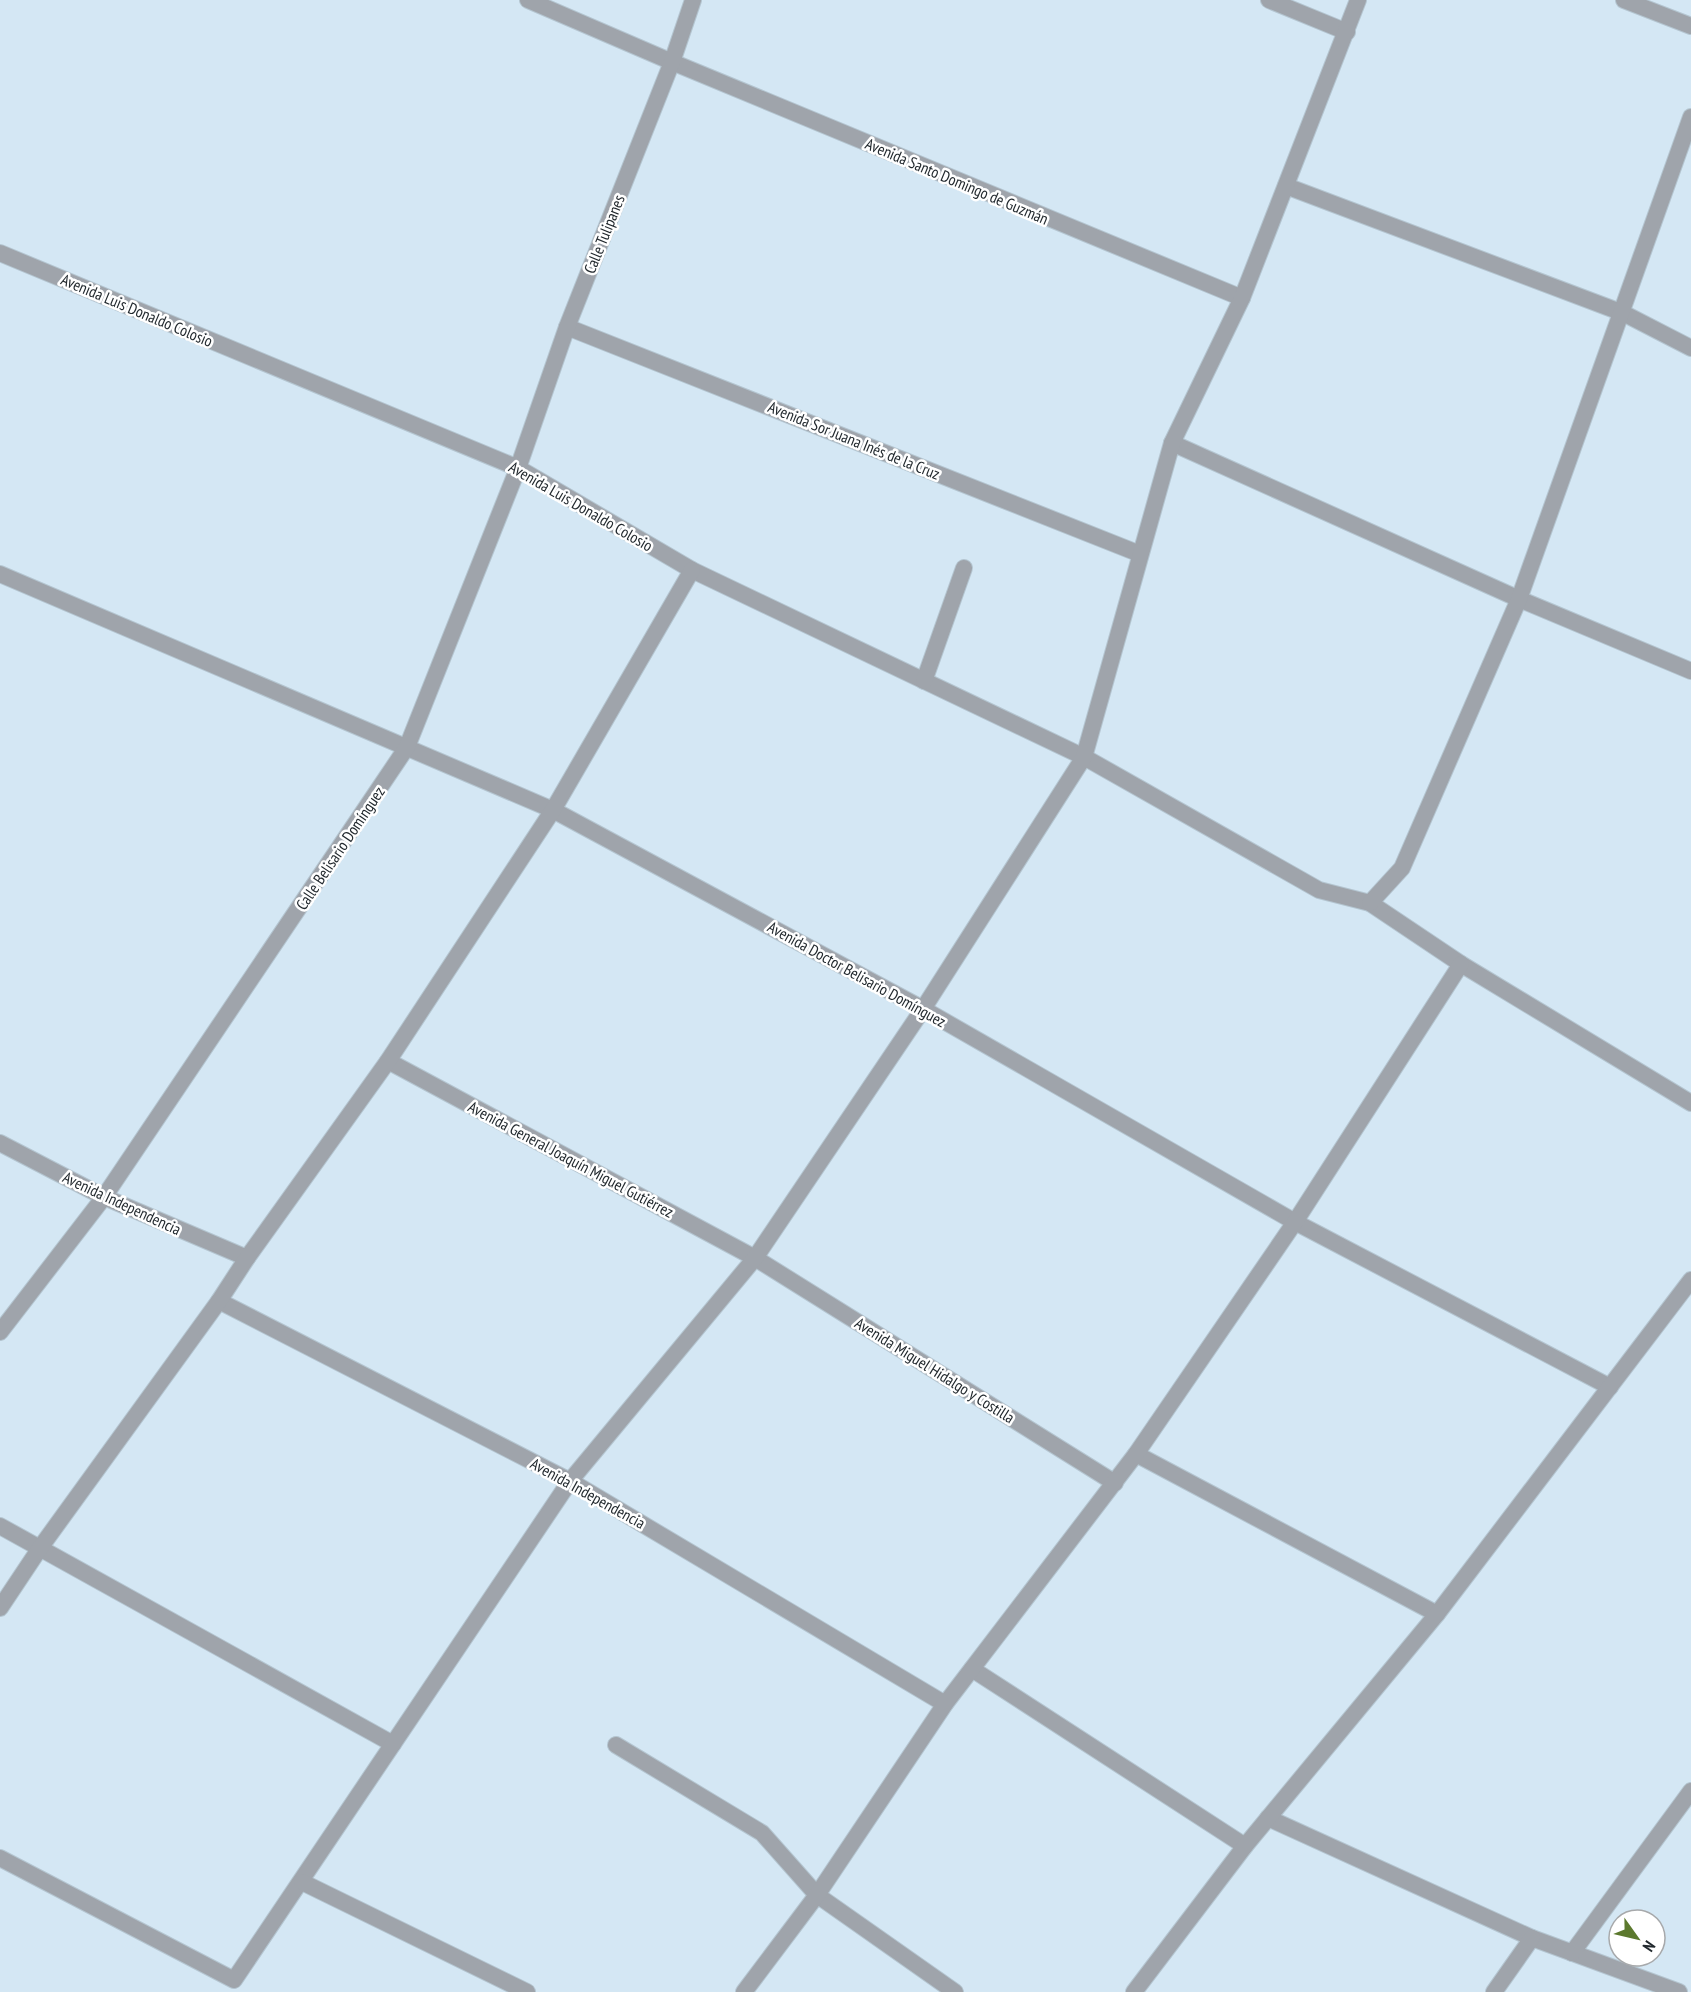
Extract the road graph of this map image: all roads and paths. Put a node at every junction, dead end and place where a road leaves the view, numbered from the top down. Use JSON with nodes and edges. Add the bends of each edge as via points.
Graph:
{"nodes":[{"id":1,"x":528,"y":0,"type":"edge"},
{"id":2,"x":693,"y":0,"type":"edge"},
{"id":3,"x":1269,"y":0,"type":"edge"},
{"id":4,"x":1358,"y":0,"type":"edge"},
{"id":5,"x":1624,"y":0,"type":"edge"},
{"id":6,"x":1691,"y":27,"type":"edge"},
{"id":7,"x":1347,"y":32,"type":"junction"},
{"id":8,"x":672,"y":62,"type":"junction"},
{"id":9,"x":1691,"y":117,"type":"edge"},
{"id":10,"x":1286,"y":186,"type":"junction"},
{"id":11,"x":0,"y":253,"type":"edge"},
{"id":12,"x":1242,"y":298,"type":"junction"},
{"id":13,"x":1623,"y":313,"type":"junction"},
{"id":14,"x":567,"y":327,"type":"junction"},
{"id":15,"x":1691,"y":348,"type":"edge"},
{"id":16,"x":1172,"y":443,"type":"junction"},
{"id":17,"x":518,"y":468,"type":"junction"},
{"id":18,"x":1140,"y":554,"type":"junction"},
{"id":19,"x":964,"y":568,"type":"dead end"},
{"id":20,"x":692,"y":570,"type":"junction"},
{"id":21,"x":0,"y":574,"type":"edge"},
{"id":22,"x":1519,"y":599,"type":"junction"},
{"id":23,"x":1691,"y":672,"type":"edge"},
{"id":24,"x":924,"y":681,"type":"junction"},
{"id":25,"x":407,"y":747,"type":"junction"},
{"id":26,"x":1084,"y":757,"type":"junction"},
{"id":27,"x":553,"y":810,"type":"junction"},
{"id":28,"x":1370,"y":903,"type":"junction"},
{"id":29,"x":1461,"y":964,"type":"junction"},
{"id":30,"x":922,"y":1009,"type":"junction"},
{"id":31,"x":388,"y":1061,"type":"junction"},
{"id":32,"x":1691,"y":1103,"type":"edge"},
{"id":33,"x":0,"y":1143,"type":"edge"},
{"id":34,"x":104,"y":1197,"type":"junction"},
{"id":35,"x":1295,"y":1222,"type":"junction"},
{"id":36,"x":246,"y":1258,"type":"junction"},
{"id":37,"x":755,"y":1258,"type":"junction"},
{"id":38,"x":1691,"y":1280,"type":"edge"},
{"id":39,"x":219,"y":1301,"type":"junction"},
{"id":40,"x":0,"y":1332,"type":"edge"},
{"id":41,"x":1610,"y":1386,"type":"junction"},
{"id":42,"x":1136,"y":1454,"type":"junction"},
{"id":43,"x":570,"y":1481,"type":"junction"},
{"id":44,"x":1115,"y":1483,"type":"junction"},
{"id":45,"x":0,"y":1526,"type":"edge"},
{"id":46,"x":40,"y":1548,"type":"junction"},
{"id":47,"x":0,"y":1608,"type":"edge"},
{"id":48,"x":1437,"y":1614,"type":"junction"},
{"id":49,"x":972,"y":1669,"type":"junction"},
{"id":50,"x":945,"y":1704,"type":"junction"},
{"id":51,"x":393,"y":1744,"type":"junction"},
{"id":52,"x":616,"y":1745,"type":"dead end"},
{"id":53,"x":1691,"y":1791,"type":"edge"},
{"id":54,"x":1268,"y":1818,"type":"junction"},
{"id":55,"x":1245,"y":1846,"type":"junction"},
{"id":56,"x":0,"y":1858,"type":"edge"},
{"id":57,"x":302,"y":1882,"type":"junction"},
{"id":58,"x":817,"y":1894,"type":"junction"},
{"id":59,"x":1533,"y":1938,"type":"junction"},
{"id":60,"x":1572,"y":1953,"type":"junction"},
{"id":61,"x":527,"y":1992,"type":"edge"},
{"id":62,"x":744,"y":1992,"type":"edge"},
{"id":63,"x":955,"y":1992,"type":"edge"},
{"id":64,"x":1134,"y":1992,"type":"edge"},
{"id":65,"x":1494,"y":1992,"type":"edge"},
{"id":66,"x":1680,"y":1992,"type":"edge"}],
"edges":[{"from":1,"to":8,"type":"street","name":"Avenida Santo Domingo de Guzmán"},
{"from":2,"to":8,"type":"street","name":"Calle Tulipanes"},
{"from":3,"to":7,"type":"street"},
{"from":4,"to":7,"type":"street"},
{"from":5,"to":6,"type":"street"},
{"from":7,"to":10,"type":"street"},
{"from":8,"to":12,"type":"street","name":"Avenida Santo Domingo de Guzmán"},
{"from":8,"to":14,"type":"street","name":"Calle Tulipanes"},
{"from":9,"to":13,"type":"street"},
{"from":10,"to":12,"type":"street"},
{"from":10,"to":13,"type":"street"},
{"from":11,"to":17,"type":"street","name":"Avenida Luis Donaldo Colosio"},
{"from":12,"to":16,"type":"street"},
{"from":13,"to":15,"type":"street"},
{"from":13,"to":22,"type":"street"},
{"from":14,"to":17,"type":"street","name":"Calle Tulipanes"},
{"from":14,"to":18,"type":"street","name":"Avenida Sor Juana Inés de la Cruz"},
{"from":16,"to":18,"type":"street"},
{"from":16,"to":22,"type":"street"},
{"from":17,"to":20,"type":"street","name":"Avenida Luis Donaldo Colosio"},
{"from":17,"to":25,"type":"street","name":"Calle Belisario Domínguez"},
{"from":18,"to":26,"type":"street"},
{"from":19,"to":24,"type":"street"},
{"from":20,"to":24,"type":"street","name":"Avenida Luis Donaldo Colosio"},
{"from":20,"to":27,"type":"street"},
{"from":21,"to":25,"type":"street","name":"Avenida Doctor Belisario Domínguez"},
{"from":22,"to":23,"type":"street"},
{"from":22,"to":28,"type":"street","via":[[1402,868]]},
{"from":24,"to":26,"type":"street","name":"Avenida Luis Donaldo Colosio"},
{"from":25,"to":27,"type":"street","name":"Avenida Doctor Belisario Domínguez"},
{"from":25,"to":34,"type":"street","name":"Calle Belisario Domínguez"},
{"from":26,"to":28,"type":"street","name":"Avenida Luis Donaldo Colosio","via":[[1319,890]]},
{"from":26,"to":30,"type":"street"},
{"from":27,"to":30,"type":"street","name":"Avenida Doctor Belisario Domínguez"},
{"from":27,"to":31,"type":"street"},
{"from":28,"to":29,"type":"street","name":"Avenida Luis Donaldo Colosio"},
{"from":29,"to":32,"type":"street","name":"Avenida Luis Donaldo Colosio"},
{"from":29,"to":35,"type":"street"},
{"from":30,"to":35,"type":"street","name":"Avenida Doctor Belisario Domínguez"},
{"from":30,"to":37,"type":"street"},
{"from":31,"to":36,"type":"street"},
{"from":31,"to":37,"type":"street","name":"Avenida General Joaquín Miguel Gutiérrez"},
{"from":33,"to":34,"type":"street","name":"Avenida Independencia"},
{"from":34,"to":36,"type":"street","name":"Avenida Independencia"},
{"from":34,"to":40,"type":"street","name":"Calle Belisario Domínguez"},
{"from":35,"to":41,"type":"street","name":"Avenida Doctor Belisario Domínguez"},
{"from":35,"to":42,"type":"street"},
{"from":36,"to":39,"type":"street"},
{"from":37,"to":43,"type":"street"},
{"from":37,"to":44,"type":"street","name":"Avenida Miguel Hidalgo y Costilla"},
{"from":38,"to":41,"type":"street"},
{"from":39,"to":43,"type":"street","name":"Avenida Independencia"},
{"from":39,"to":46,"type":"street"},
{"from":41,"to":48,"type":"street"},
{"from":42,"to":44,"type":"street"},
{"from":42,"to":48,"type":"street"},
{"from":43,"to":50,"type":"street","name":"Avenida Independencia"},
{"from":43,"to":51,"type":"street"},
{"from":44,"to":49,"type":"street"},
{"from":45,"to":46,"type":"street"},
{"from":46,"to":47,"type":"street"},
{"from":46,"to":51,"type":"street"},
{"from":48,"to":54,"type":"street"},
{"from":49,"to":50,"type":"street"},
{"from":49,"to":55,"type":"street"},
{"from":50,"to":58,"type":"street"},
{"from":51,"to":57,"type":"street"},
{"from":52,"to":58,"type":"street","via":[[762,1833]]},
{"from":53,"to":60,"type":"street"},
{"from":54,"to":55,"type":"street"},
{"from":54,"to":59,"type":"street"},
{"from":55,"to":64,"type":"street"},
{"from":56,"to":57,"type":"street","via":[[234,1980]]},
{"from":57,"to":61,"type":"street"},
{"from":58,"to":62,"type":"street"},
{"from":58,"to":63,"type":"street"},
{"from":59,"to":60,"type":"street"},
{"from":59,"to":65,"type":"street"},
{"from":60,"to":66,"type":"street"}]}
